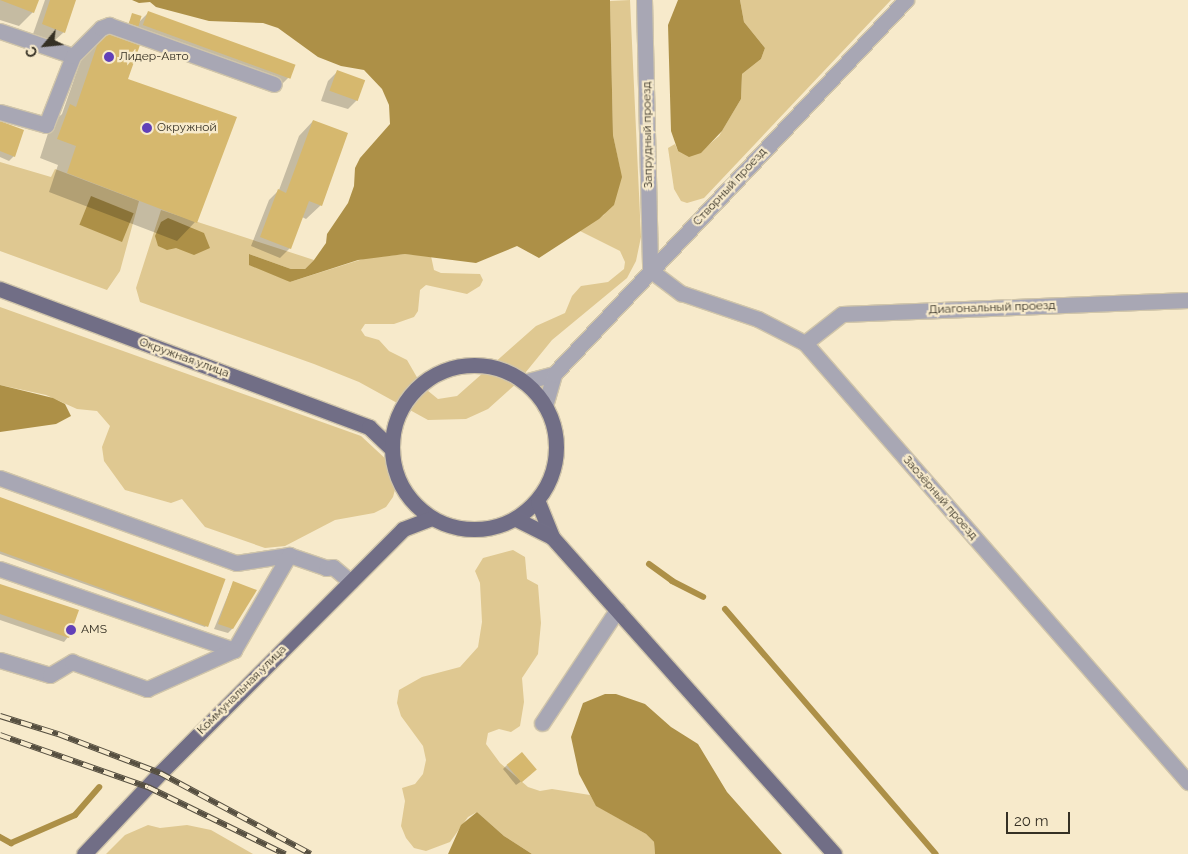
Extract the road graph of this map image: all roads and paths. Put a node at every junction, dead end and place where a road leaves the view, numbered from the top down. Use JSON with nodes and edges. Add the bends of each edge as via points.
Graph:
{"nodes":[{"id":1,"x":644,"y":0,"type":"edge"},
{"id":2,"x":906,"y":0,"type":"edge"},
{"id":3,"x":0,"y":31,"type":"edge"},
{"id":4,"x":72,"y":56,"type":"junction"},
{"id":5,"x":274,"y":84,"type":"dead end"},
{"id":6,"x":0,"y":112,"type":"edge"},
{"id":7,"x":650,"y":270,"type":"junction"},
{"id":8,"x":0,"y":289,"type":"edge"},
{"id":9,"x":1188,"y":300,"type":"edge"},
{"id":10,"x":805,"y":343,"type":"junction"},
{"id":11,"x":554,"y":374,"type":"junction"},
{"id":12,"x":524,"y":382,"type":"junction"},
{"id":13,"x":545,"y":406,"type":"junction"},
{"id":14,"x":397,"y":420,"type":"junction"},
{"id":15,"x":369,"y":427,"type":"junction"},
{"id":16,"x":392,"y":449,"type":"junction"},
{"id":17,"x":0,"y":478,"type":"edge"},
{"id":18,"x":409,"y":497,"type":"junction"},
{"id":19,"x":538,"y":502,"type":"junction"},
{"id":20,"x":432,"y":518,"type":"junction"},
{"id":21,"x":516,"y":519,"type":"junction"},
{"id":22,"x":403,"y":530,"type":"junction"},
{"id":23,"x":552,"y":537,"type":"junction"},
{"id":24,"x":289,"y":555,"type":"junction"},
{"id":25,"x":0,"y":569,"type":"edge"},
{"id":26,"x":351,"y":582,"type":"junction"},
{"id":27,"x":617,"y":610,"type":"junction"},
{"id":28,"x":234,"y":650,"type":"junction"},
{"id":29,"x":0,"y":660,"type":"edge"},
{"id":30,"x":542,"y":723,"type":"dead end"},
{"id":31,"x":1188,"y":782,"type":"edge"},
{"id":32,"x":84,"y":854,"type":"edge"},
{"id":33,"x":834,"y":854,"type":"edge"}],
"edges":[{"from":1,"to":7,"type":"street","name":"Запрудный проезд"},
{"from":2,"to":7,"type":"street","name":"Створный проезд"},
{"from":3,"to":4,"type":"street"},
{"from":4,"to":5,"type":"street","via":[[101,28],[110,26]]},
{"from":4,"to":6,"type":"street","via":[[46,125]]},
{"from":7,"to":10,"type":"street","name":"Заозёрный проезд","via":[[681,293],[758,319]]},
{"from":7,"to":11,"type":"street","name":"Створный проезд"},
{"from":8,"to":15,"type":"main road","name":"Окружная улица"},
{"from":9,"to":10,"type":"street","name":"Диагональный проезд","via":[[842,314]]},
{"from":10,"to":31,"type":"street","name":"Заозёрный проезд"},
{"from":11,"to":12,"type":"street"},
{"from":11,"to":13,"type":"street"},
{"from":12,"to":13,"type":"main road"},
{"from":12,"to":14,"type":"main road","via":[[497,367],[470,364],[444,370],[421,383],[404,404]]},
{"from":13,"to":19,"type":"main road","via":[[554,422],[558,450],[552,477]]},
{"from":14,"to":15,"type":"main road"},
{"from":14,"to":16,"type":"main road"},
{"from":15,"to":16,"type":"main road"},
{"from":16,"to":18,"type":"main road","via":[[398,481]]},
{"from":17,"to":24,"type":"street","via":[[236,564]]},
{"from":18,"to":20,"type":"main road"},
{"from":18,"to":22,"type":"main road"},
{"from":19,"to":21,"type":"main road"},
{"from":19,"to":23,"type":"main road"},
{"from":20,"to":21,"type":"main road","via":[[462,530],[490,529]]},
{"from":20,"to":22,"type":"main road"},
{"from":21,"to":23,"type":"main road"},
{"from":22,"to":26,"type":"main road","name":"Коммунальная улица"},
{"from":23,"to":27,"type":"main road"},
{"from":24,"to":26,"type":"street","via":[[326,568],[333,567]]},
{"from":24,"to":28,"type":"street"},
{"from":25,"to":28,"type":"street"},
{"from":26,"to":32,"type":"main road","name":"Коммунальная улица","via":[[160,773]]},
{"from":27,"to":30,"type":"street"},
{"from":27,"to":33,"type":"main road"},
{"from":28,"to":29,"type":"street","via":[[147,688],[72,662],[50,675]]}]}
